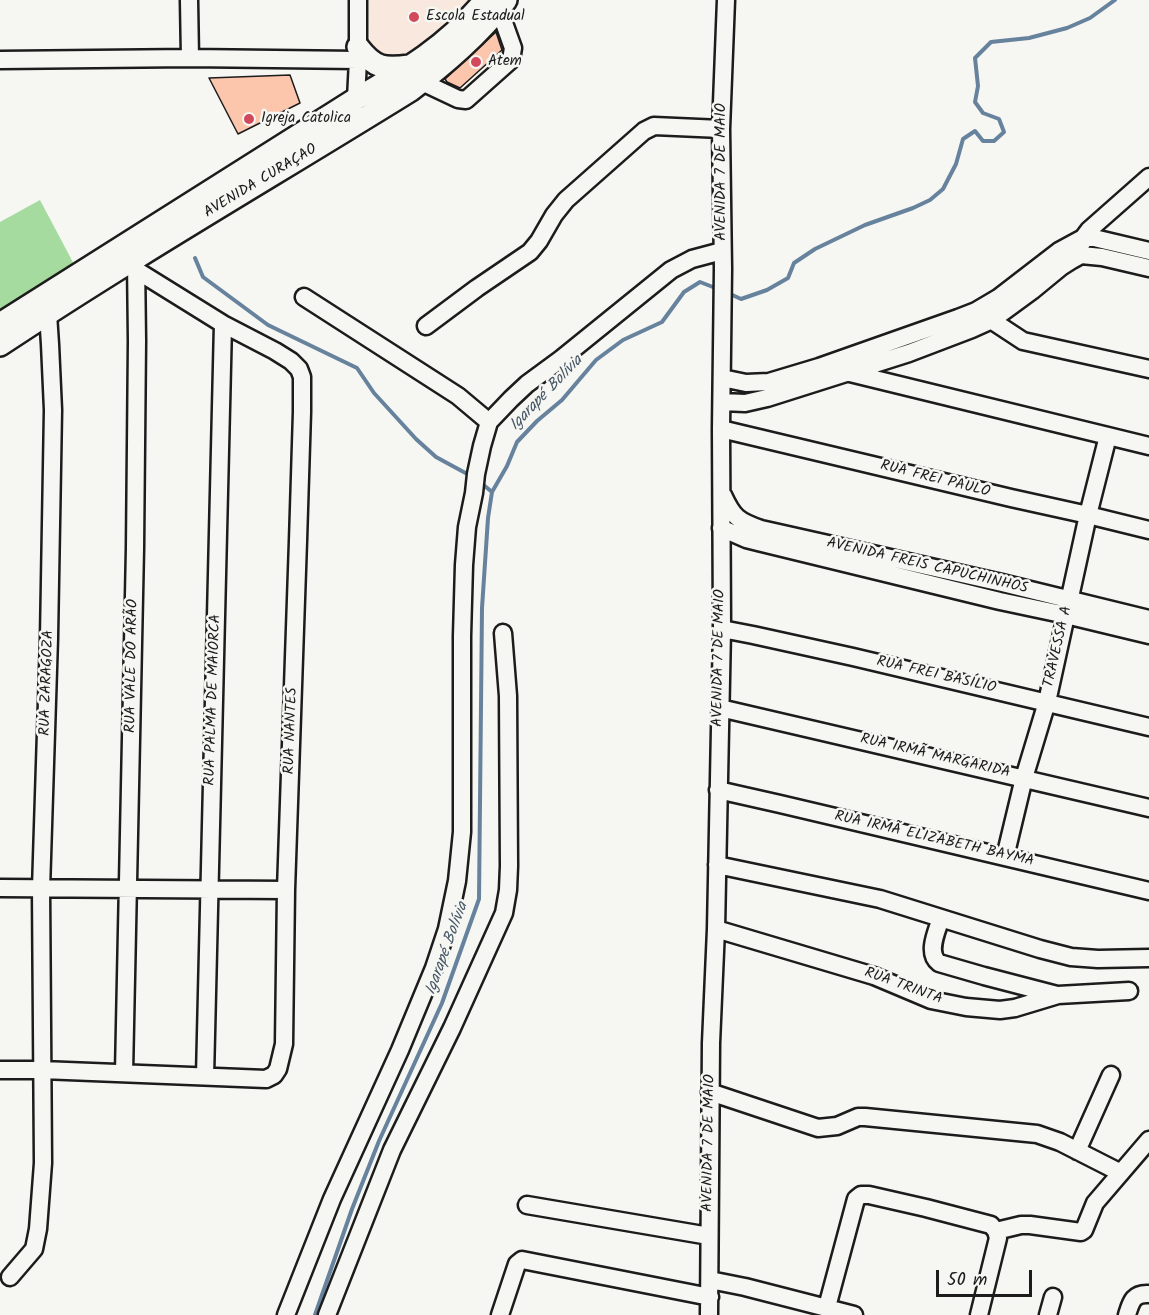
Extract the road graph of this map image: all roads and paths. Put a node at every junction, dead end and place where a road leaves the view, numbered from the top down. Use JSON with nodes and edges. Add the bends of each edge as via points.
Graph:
{"nodes":[{"id":1,"x":189,"y":0,"type":"edge"},
{"id":2,"x":358,"y":0,"type":"edge"},
{"id":3,"x":726,"y":0,"type":"edge"},
{"id":4,"x":497,"y":3,"type":"edge"},
{"id":5,"x":358,"y":54,"type":"junction"},
{"id":6,"x":190,"y":58,"type":"junction"},
{"id":7,"x":0,"y":60,"type":"edge"},
{"id":8,"x":418,"y":73,"type":"junction"},
{"id":9,"x":356,"y":99,"type":"junction"},
{"id":10,"x":721,"y":129,"type":"junction"},
{"id":11,"x":1149,"y":177,"type":"edge"},
{"id":12,"x":245,"y":180,"type":"junction"},
{"id":13,"x":1083,"y":238,"type":"junction"},
{"id":14,"x":722,"y":251,"type":"junction"},
{"id":15,"x":1149,"y":251,"type":"edge"},
{"id":16,"x":1081,"y":255,"type":"junction"},
{"id":17,"x":136,"y":264,"type":"junction"},
{"id":18,"x":1149,"y":268,"type":"edge"},
{"id":19,"x":304,"y":297,"type":"dead end"},
{"id":20,"x":45,"y":306,"type":"junction"},
{"id":21,"x":976,"y":311,"type":"junction"},
{"id":22,"x":992,"y":320,"type":"junction"},
{"id":23,"x":0,"y":324,"type":"edge"},
{"id":24,"x":223,"y":324,"type":"junction"},
{"id":25,"x":426,"y":326,"type":"dead end"},
{"id":26,"x":0,"y":345,"type":"edge"},
{"id":27,"x":1149,"y":369,"type":"edge"},
{"id":28,"x":849,"y":373,"type":"junction"},
{"id":29,"x":722,"y":378,"type":"junction"},
{"id":30,"x":722,"y":402,"type":"junction"},
{"id":31,"x":489,"y":422,"type":"junction"},
{"id":32,"x":721,"y":429,"type":"junction"},
{"id":33,"x":1108,"y":436,"type":"junction"},
{"id":34,"x":1149,"y":446,"type":"edge"},
{"id":35,"x":721,"y":492,"type":"junction"},
{"id":36,"x":1088,"y":515,"type":"junction"},
{"id":37,"x":721,"y":528,"type":"junction"},
{"id":38,"x":1149,"y":530,"type":"edge"},
{"id":39,"x":1068,"y":608,"type":"junction"},
{"id":40,"x":1149,"y":620,"type":"edge"},
{"id":41,"x":722,"y":629,"type":"junction"},
{"id":42,"x":503,"y":633,"type":"dead end"},
{"id":43,"x":1149,"y":635,"type":"edge"},
{"id":44,"x":1047,"y":702,"type":"junction"},
{"id":45,"x":720,"y":708,"type":"junction"},
{"id":46,"x":1149,"y":727,"type":"edge"},
{"id":47,"x":1024,"y":778,"type":"junction"},
{"id":48,"x":718,"y":790,"type":"junction"},
{"id":49,"x":1149,"y":808,"type":"edge"},
{"id":50,"x":1005,"y":857,"type":"junction"},
{"id":51,"x":717,"y":865,"type":"junction"},
{"id":52,"x":0,"y":888,"type":"edge"},
{"id":53,"x":41,"y":889,"type":"junction"},
{"id":54,"x":129,"y":890,"type":"junction"},
{"id":55,"x":209,"y":890,"type":"junction"},
{"id":56,"x":286,"y":890,"type":"junction"},
{"id":57,"x":1149,"y":891,"type":"edge"},
{"id":58,"x":941,"y":918,"type":"junction"},
{"id":59,"x":716,"y":929,"type":"junction"},
{"id":60,"x":1149,"y":958,"type":"edge"},
{"id":61,"x":1129,"y":991,"type":"dead end"},
{"id":62,"x":1058,"y":995,"type":"junction"},
{"id":63,"x":0,"y":1070,"type":"edge"},
{"id":64,"x":42,"y":1070,"type":"junction"},
{"id":65,"x":124,"y":1073,"type":"junction"},
{"id":66,"x":1111,"y":1075,"type":"dead end"},
{"id":67,"x":204,"y":1076,"type":"junction"},
{"id":68,"x":710,"y":1092,"type":"junction"},
{"id":69,"x":1149,"y":1140,"type":"edge"},
{"id":70,"x":1077,"y":1151,"type":"junction"},
{"id":71,"x":1121,"y":1173,"type":"junction"},
{"id":72,"x":527,"y":1205,"type":"dead end"},
{"id":73,"x":996,"y":1231,"type":"junction"},
{"id":74,"x":709,"y":1236,"type":"junction"},
{"id":75,"x":10,"y":1277,"type":"dead end"},
{"id":76,"x":710,"y":1280,"type":"junction"},
{"id":77,"x":1149,"y":1294,"type":"edge"},
{"id":78,"x":710,"y":1297,"type":"junction"},
{"id":79,"x":1053,"y":1297,"type":"dead end"},
{"id":80,"x":827,"y":1307,"type":"junction"},
{"id":81,"x":286,"y":1315,"type":"edge"},
{"id":82,"x":327,"y":1315,"type":"edge"},
{"id":83,"x":500,"y":1315,"type":"edge"},
{"id":84,"x":709,"y":1315,"type":"edge"},
{"id":85,"x":854,"y":1315,"type":"edge"},
{"id":86,"x":979,"y":1315,"type":"edge"},
{"id":87,"x":1048,"y":1315,"type":"edge"},
{"id":88,"x":1126,"y":1315,"type":"edge"}],
"edges":[{"from":1,"to":6,"type":"street"},
{"from":2,"to":5,"type":"street"},
{"from":3,"to":10,"type":"street","name":"AVENIDA 7 DE MAIO"},
{"from":4,"to":8,"type":"main road","name":"AVENIDA CURAÇAO","via":[[431,53]]},
{"from":4,"to":8,"type":"street","via":[[513,48],[511,60],[466,100],[458,99]]},
{"from":5,"to":6,"type":"street"},
{"from":5,"to":8,"type":"main road","via":[[378,66]]},
{"from":5,"to":9,"type":"street"},
{"from":6,"to":7,"type":"street"},
{"from":8,"to":9,"type":"main road","name":"AVENIDA CURAÇAO"},
{"from":8,"to":12,"type":"main road","name":"AVENIDA CURAÇAO","via":[[363,120]]},
{"from":9,"to":12,"type":"main road","name":"AVENIDA CURAÇAO"},
{"from":10,"to":14,"type":"street","name":"AVENIDA 7 DE MAIO"},
{"from":10,"to":25,"type":"street","via":[[654,126],[644,131],[566,200],[530,252]]},
{"from":11,"to":13,"type":"street"},
{"from":12,"to":17,"type":"main road","name":"AVENIDA CURAÇAO"},
{"from":12,"to":20,"type":"main road","name":"AVENIDA CURAÇAO"},
{"from":13,"to":15,"type":"street"},
{"from":13,"to":16,"type":"street"},
{"from":13,"to":21,"type":"street"},
{"from":14,"to":29,"type":"street","name":"AVENIDA 7 DE MAIO"},
{"from":14,"to":31,"type":"street","via":[[671,270],[528,384]]},
{"from":16,"to":18,"type":"street"},
{"from":16,"to":22,"type":"street"},
{"from":17,"to":20,"type":"main road","name":"AVENIDA CURAÇAO"},
{"from":17,"to":24,"type":"street"},
{"from":17,"to":54,"type":"street","name":"RUA VALE DO ARÃO"},
{"from":19,"to":31,"type":"street","via":[[458,396]]},
{"from":20,"to":23,"type":"main road","name":"AVENIDA CURAÇAO"},
{"from":20,"to":26,"type":"main road","name":"AVENIDA CURAÇAO"},
{"from":20,"to":53,"type":"street","name":"RUA ZARAGOZA","via":[[53,376],[53,422]]},
{"from":21,"to":22,"type":"street"},
{"from":21,"to":29,"type":"street","via":[[769,382]]},
{"from":22,"to":27,"type":"street","via":[[1023,340]]},
{"from":22,"to":28,"type":"street"},
{"from":24,"to":55,"type":"street","name":"RUA PALMA DE MAIORCA"},
{"from":24,"to":56,"type":"street","name":"RUA NANTES","via":[[291,361],[302,377]]},
{"from":28,"to":30,"type":"street","via":[[767,398],[745,403]]},
{"from":28,"to":33,"type":"street"},
{"from":29,"to":30,"type":"street","name":"AVENIDA 7 DE MAIO"},
{"from":30,"to":32,"type":"street","name":"AVENIDA 7 DE MAIO"},
{"from":31,"to":81,"type":"street","via":[[467,527],[462,636],[462,832],[447,929],[400,1050],[332,1199]]},
{"from":32,"to":35,"type":"street","name":"AVENIDA 7 DE MAIO"},
{"from":32,"to":36,"type":"street","name":"RUA FREI PAULO"},
{"from":33,"to":34,"type":"street"},
{"from":33,"to":36,"type":"street","name":"TRAVESSA A"},
{"from":35,"to":37,"type":"street","name":"AVENIDA 7 DE MAIO"},
{"from":35,"to":39,"type":"street","name":"AVENIDA FREIS CAPUCHINHOS","via":[[737,518],[760,529],[1002,584]]},
{"from":36,"to":38,"type":"street","name":"RUA FREI PAULO"},
{"from":36,"to":39,"type":"street","name":"TRAVESSA A"},
{"from":37,"to":39,"type":"street","name":"AVENIDA FREIS CAPUCHINHOS","via":[[746,539],[1000,602]]},
{"from":37,"to":41,"type":"street","name":"AVENIDA 7 DE MAIO"},
{"from":39,"to":40,"type":"street","name":"AVENIDA FREIS CAPUCHINHOS"},
{"from":39,"to":43,"type":"street","name":"AVENIDA FREIS CAPUCHINHOS"},
{"from":39,"to":44,"type":"street","name":"TRAVESSA A"},
{"from":41,"to":44,"type":"street","name":"RUA FREI BASÍLIO"},
{"from":41,"to":45,"type":"street","name":"AVENIDA 7 DE MAIO"},
{"from":42,"to":82,"type":"street","via":[[508,696],[509,854],[504,914],[392,1150]]},
{"from":44,"to":46,"type":"street","name":"RUA FREI BASÍLIO"},
{"from":44,"to":47,"type":"street","name":"TRAVESSA A"},
{"from":45,"to":47,"type":"street","name":"RUA IRMÃ MARGARIDA"},
{"from":45,"to":48,"type":"street","name":"AVENIDA 7 DE MAIO"},
{"from":47,"to":49,"type":"street","name":"RUA IRMÃ MARGARIDA"},
{"from":47,"to":50,"type":"street","name":"TRAVESSA A"},
{"from":48,"to":50,"type":"street","name":"RUA IRMÃ ELIZABETH BAYMA"},
{"from":48,"to":51,"type":"street","name":"AVENIDA 7 DE MAIO"},
{"from":50,"to":57,"type":"street","name":"RUA IRMÃ ELIZABETH BAYMA"},
{"from":51,"to":58,"type":"street","via":[[880,899]]},
{"from":51,"to":59,"type":"street","name":"AVENIDA 7 DE MAIO"},
{"from":52,"to":53,"type":"street"},
{"from":53,"to":54,"type":"street"},
{"from":53,"to":64,"type":"street","name":"RUA ZARAGOZA"},
{"from":54,"to":55,"type":"street"},
{"from":54,"to":65,"type":"street","name":"RUA VALE DO ARÃO"},
{"from":55,"to":56,"type":"street"},
{"from":55,"to":67,"type":"street","name":"RUA PALMA DE MAIORCA"},
{"from":56,"to":67,"type":"street","name":"RUA NANTES","via":[[284,1044],[278,1069],[266,1079]]},
{"from":58,"to":60,"type":"street","via":[[1071,957]]},
{"from":58,"to":62,"type":"street","via":[[933,945],[933,955],[939,963]]},
{"from":59,"to":62,"type":"street","name":"RUA TRINTA","via":[[849,968],[945,1003],[1000,1010]]},
{"from":59,"to":68,"type":"street","name":"AVENIDA 7 DE MAIO"},
{"from":61,"to":62,"type":"street","name":"RUA TRINTA"},
{"from":63,"to":64,"type":"street"},
{"from":64,"to":65,"type":"street"},
{"from":64,"to":75,"type":"street","name":"RUA ZARAGOZA","via":[[39,1229],[34,1249]]},
{"from":65,"to":67,"type":"street"},
{"from":66,"to":70,"type":"street"},
{"from":68,"to":70,"type":"street","via":[[818,1128],[865,1117],[1037,1134]]},
{"from":68,"to":74,"type":"street","name":"AVENIDA 7 DE MAIO"},
{"from":69,"to":71,"type":"street"},
{"from":70,"to":71,"type":"street"},
{"from":71,"to":73,"type":"street","via":[[1095,1203],[1081,1232],[1030,1225]]},
{"from":72,"to":74,"type":"street"},
{"from":73,"to":80,"type":"street","via":[[992,1226],[926,1208],[861,1195],[856,1199]]},
{"from":73,"to":86,"type":"street","via":[[998,1238]]},
{"from":74,"to":76,"type":"street","name":"AVENIDA 7 DE MAIO"},
{"from":76,"to":78,"type":"street","name":"AVENIDA 7 DE MAIO"},
{"from":76,"to":80,"type":"street"},
{"from":77,"to":88,"type":"street","via":[[1136,1296]]},
{"from":78,"to":83,"type":"street","via":[[522,1260],[517,1264]]},
{"from":78,"to":84,"type":"street","name":"AVENIDA 7 DE MAIO"},
{"from":79,"to":87,"type":"street"},
{"from":80,"to":85,"type":"street"}]}
